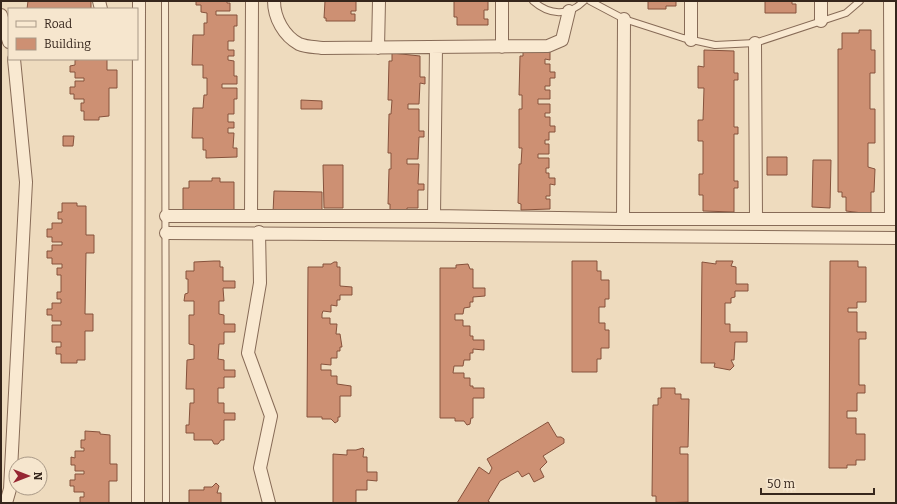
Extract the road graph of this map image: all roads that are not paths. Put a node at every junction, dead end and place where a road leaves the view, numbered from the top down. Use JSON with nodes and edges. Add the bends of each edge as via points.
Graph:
{"nodes":[{"id":1,"x":139,"y":1,"type":"edge"},
{"id":2,"x":165,"y":1,"type":"edge"},
{"id":3,"x":252,"y":1,"type":"edge"},
{"id":4,"x":274,"y":1,"type":"edge"},
{"id":5,"x":379,"y":1,"type":"edge"},
{"id":6,"x":502,"y":1,"type":"edge"},
{"id":7,"x":533,"y":1,"type":"edge"},
{"id":8,"x":584,"y":1,"type":"edge"},
{"id":9,"x":590,"y":1,"type":"edge"},
{"id":10,"x":691,"y":1,"type":"edge"},
{"id":11,"x":821,"y":1,"type":"edge"},
{"id":12,"x":860,"y":1,"type":"edge"},
{"id":13,"x":890,"y":1,"type":"edge"},
{"id":14,"x":569,"y":11,"type":"junction"},
{"id":15,"x":1,"y":15,"type":"edge"},
{"id":16,"x":624,"y":19,"type":"junction"},
{"id":17,"x":821,"y":21,"type":"junction"},
{"id":18,"x":8,"y":39,"type":"edge"},
{"id":19,"x":691,"y":40,"type":"junction"},
{"id":20,"x":755,"y":43,"type":"junction"},
{"id":21,"x":436,"y":47,"type":"junction"},
{"id":22,"x":502,"y":47,"type":"junction"},
{"id":23,"x":378,"y":48,"type":"junction"},
{"id":24,"x":14,"y":60,"type":"edge"},
{"id":25,"x":166,"y":216,"type":"junction"},
{"id":26,"x":251,"y":216,"type":"junction"},
{"id":27,"x":434,"y":216,"type":"junction"},
{"id":28,"x":623,"y":219,"type":"junction"},
{"id":29,"x":756,"y":219,"type":"junction"},
{"id":30,"x":893,"y":219,"type":"edge"},
{"id":31,"x":259,"y":232,"type":"junction"},
{"id":32,"x":166,"y":233,"type":"junction"},
{"id":33,"x":896,"y":238,"type":"edge"},
{"id":34,"x":6,"y":503,"type":"edge"},
{"id":35,"x":138,"y":503,"type":"edge"},
{"id":36,"x":166,"y":503,"type":"edge"},
{"id":37,"x":269,"y":503,"type":"edge"}],
"edges":[{"from":1,"to":35,"type":"street"},
{"from":2,"to":25,"type":"lane"},
{"from":3,"to":26,"type":"street"},
{"from":4,"to":23,"type":"street","via":[[283,31],[300,44],[322,48]]},
{"from":5,"to":23,"type":"street"},
{"from":6,"to":22,"type":"street"},
{"from":7,"to":14,"type":"lane","via":[[551,12]]},
{"from":8,"to":14,"type":"lane","via":[[578,8]]},
{"from":9,"to":16,"type":"lane"},
{"from":10,"to":19,"type":"street"},
{"from":11,"to":17,"type":"street"},
{"from":12,"to":17,"type":"lane","via":[[846,13]]},
{"from":13,"to":30,"type":"street"},
{"from":14,"to":22,"type":"street","via":[[562,40],[548,46]]},
{"from":15,"to":18,"type":"street"},
{"from":16,"to":19,"type":"lane"},
{"from":16,"to":28,"type":"street"},
{"from":17,"to":20,"type":"lane"},
{"from":19,"to":20,"type":"lane","via":[[715,45]]},
{"from":20,"to":29,"type":"street"},
{"from":21,"to":22,"type":"street"},
{"from":21,"to":23,"type":"street"},
{"from":21,"to":27,"type":"street"},
{"from":24,"to":34,"type":"street","via":[[26,182],[10,489]]},
{"from":25,"to":26,"type":"street"},
{"from":25,"to":32,"type":"lane"},
{"from":26,"to":27,"type":"street"},
{"from":27,"to":28,"type":"street"},
{"from":28,"to":29,"type":"street"},
{"from":29,"to":30,"type":"street"},
{"from":31,"to":32,"type":"street"},
{"from":31,"to":33,"type":"street"},
{"from":31,"to":37,"type":"street","via":[[260,283],[248,354],[271,416],[260,468]]},
{"from":32,"to":36,"type":"lane"}]}
